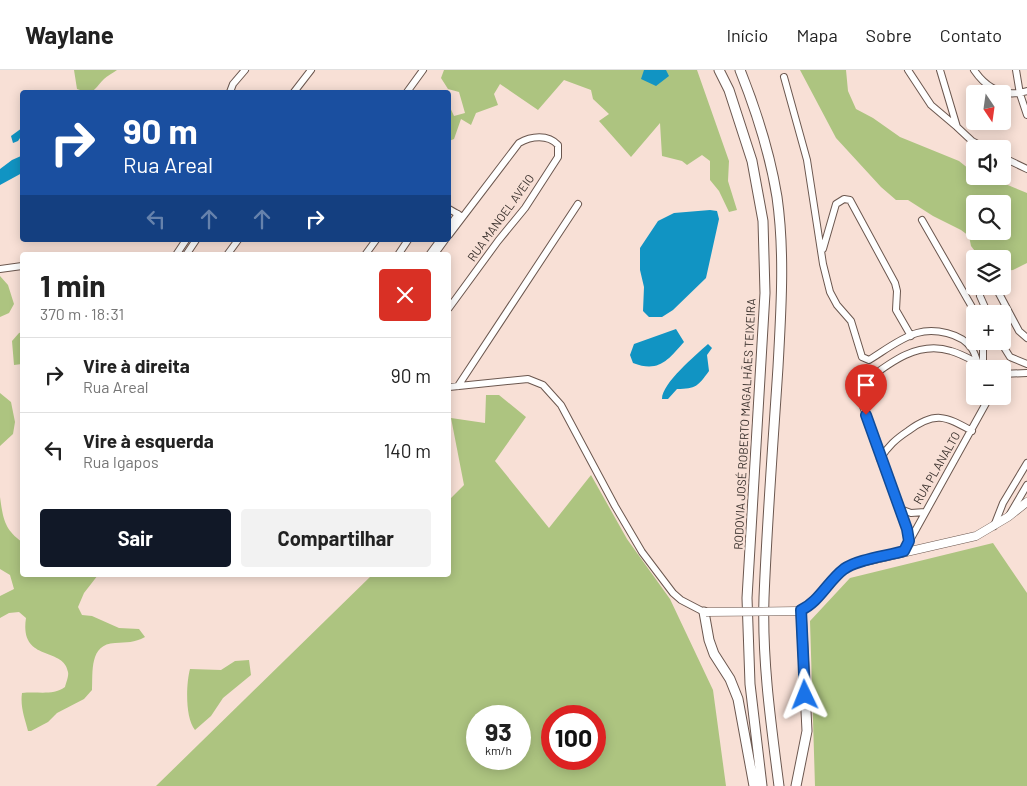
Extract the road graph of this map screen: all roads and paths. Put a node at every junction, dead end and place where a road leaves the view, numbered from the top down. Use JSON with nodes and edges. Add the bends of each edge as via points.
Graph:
{"nodes":[{"id":1,"x":245,"y":70,"type":"edge"},
{"id":2,"x":312,"y":70,"type":"edge"},
{"id":3,"x":423,"y":70,"type":"edge"},
{"id":4,"x":719,"y":70,"type":"edge"},
{"id":5,"x":740,"y":70,"type":"edge"},
{"id":6,"x":908,"y":70,"type":"edge"},
{"id":7,"x":940,"y":70,"type":"edge"},
{"id":8,"x":974,"y":70,"type":"edge"},
{"id":9,"x":1016,"y":70,"type":"edge"},
{"id":10,"x":784,"y":76,"type":"dead end"},
{"id":11,"x":231,"y":90,"type":"edge"},
{"id":12,"x":296,"y":90,"type":"edge"},
{"id":13,"x":408,"y":90,"type":"edge"},
{"id":14,"x":1027,"y":92,"type":"edge"},
{"id":15,"x":1020,"y":94,"type":"junction"},
{"id":16,"x":1027,"y":115,"type":"edge"},
{"id":17,"x":957,"y":127,"type":"junction"},
{"id":18,"x":971,"y":140,"type":"edge"},
{"id":19,"x":1011,"y":161,"type":"edge"},
{"id":20,"x":1027,"y":169,"type":"edge"},
{"id":21,"x":578,"y":204,"type":"dead end"},
{"id":22,"x":451,"y":210,"type":"edge"},
{"id":23,"x":460,"y":215,"type":"junction"},
{"id":24,"x":922,"y":220,"type":"dead end"},
{"id":25,"x":451,"y":225,"type":"edge"},
{"id":26,"x":451,"y":231,"type":"edge"},
{"id":27,"x":822,"y":252,"type":"junction"},
{"id":28,"x":20,"y":266,"type":"edge"},
{"id":29,"x":0,"y":269,"type":"edge"},
{"id":30,"x":1000,"y":295,"type":"edge"},
{"id":31,"x":980,"y":296,"type":"dead end"},
{"id":32,"x":451,"y":305,"type":"edge"},
{"id":33,"x":971,"y":305,"type":"edge"},
{"id":34,"x":984,"y":305,"type":"edge"},
{"id":35,"x":911,"y":336,"type":"junction"},
{"id":36,"x":1027,"y":338,"type":"edge"},
{"id":37,"x":1006,"y":350,"type":"edge"},
{"id":38,"x":970,"y":360,"type":"edge"},
{"id":39,"x":980,"y":360,"type":"edge"},
{"id":40,"x":1027,"y":364,"type":"edge"},
{"id":41,"x":1027,"y":373,"type":"edge"},
{"id":42,"x":1011,"y":374,"type":"edge"},
{"id":43,"x":458,"y":386,"type":"junction"},
{"id":44,"x":451,"y":387,"type":"edge"},
{"id":45,"x":985,"y":405,"type":"edge"},
{"id":46,"x":972,"y":431,"type":"junction"},
{"id":47,"x":880,"y":458,"type":"junction"},
{"id":48,"x":1027,"y":463,"type":"edge"},
{"id":49,"x":1027,"y":486,"type":"edge"},
{"id":50,"x":1027,"y":502,"type":"edge"},
{"id":51,"x":900,"y":509,"type":"junction"},
{"id":52,"x":925,"y":512,"type":"junction"},
{"id":53,"x":1008,"y":517,"type":"junction"},
{"id":54,"x":994,"y":526,"type":"junction"},
{"id":55,"x":909,"y":541,"type":"junction"},
{"id":56,"x":904,"y":551,"type":"junction"},
{"id":57,"x":800,"y":610,"type":"junction"},
{"id":58,"x":705,"y":612,"type":"junction"},
{"id":59,"x":754,"y":786,"type":"edge"},
{"id":60,"x":762,"y":786,"type":"edge"},
{"id":61,"x":780,"y":786,"type":"edge"},
{"id":62,"x":796,"y":786,"type":"edge"}],
"edges":[{"from":1,"to":11,"type":"street"},
{"from":2,"to":12,"type":"street"},
{"from":3,"to":13,"type":"street"},
{"from":4,"to":60,"type":"highway","name":"RODOVIA JOSÉ ROBERTO MAGALHÃES TEIXEIRA","via":[[729,90],[752,161],[763,221],[765,293],[747,598],[750,684]]},
{"from":5,"to":61,"type":"highway","via":[[766,147],[777,196],[780,230],[782,298],[764,598],[766,680]]},
{"from":6,"to":17,"type":"street","via":[[931,105]]},
{"from":7,"to":17,"type":"street"},
{"from":8,"to":15,"type":"street","via":[[993,89]]},
{"from":9,"to":15,"type":"street"},
{"from":10,"to":27,"type":"street","via":[[808,160]]},
{"from":14,"to":15,"type":"street"},
{"from":15,"to":16,"type":"street"},
{"from":17,"to":18,"type":"street"},
{"from":19,"to":20,"type":"street"},
{"from":21,"to":43,"type":"street"},
{"from":22,"to":23,"type":"street"},
{"from":23,"to":25,"type":"street"},
{"from":23,"to":26,"type":"street","name":"RUA MANOEL AVEIO"},
{"from":23,"to":32,"type":"street","name":"RUA MANOEL AVEIO","via":[[519,142],[526,138],[554,140],[558,156],[525,208]]},
{"from":24,"to":33,"type":"street"},
{"from":27,"to":35,"type":"street","via":[[830,292],[852,322],[864,359],[869,360]]},
{"from":27,"to":35,"type":"street","via":[[836,204],[844,199],[850,200],[895,283],[896,310]]},
{"from":28,"to":29,"type":"street"},
{"from":30,"to":36,"type":"street","via":[[1019,331]]},
{"from":31,"to":34,"type":"street"},
{"from":35,"to":39,"type":"street","via":[[919,332],[949,334],[971,347]]},
{"from":37,"to":40,"type":"street","via":[[1010,357]]},
{"from":38,"to":47,"type":"street","via":[[948,350],[932,349],[906,354],[863,383],[860,401]]},
{"from":41,"to":42,"type":"street"},
{"from":43,"to":44,"type":"street"},
{"from":43,"to":58,"type":"street","via":[[528,379],[543,385],[561,405],[642,552],[673,593]]},
{"from":45,"to":46,"type":"street","name":"RUA PLANALTO"},
{"from":46,"to":47,"type":"street","via":[[953,420],[928,418],[893,442]]},
{"from":46,"to":52,"type":"street","name":"RUA PLANALTO"},
{"from":47,"to":51,"type":"street"},
{"from":48,"to":54,"type":"street","via":[[1003,503]]},
{"from":49,"to":53,"type":"street"},
{"from":50,"to":53,"type":"main road"},
{"from":51,"to":52,"type":"street","via":[[911,513]]},
{"from":51,"to":55,"type":"street"},
{"from":52,"to":55,"type":"street","name":"RUA PLANALTO"},
{"from":53,"to":54,"type":"main road"},
{"from":54,"to":56,"type":"main road","via":[[976,536]]},
{"from":55,"to":56,"type":"street","name":"RUA PLANALTO"},
{"from":56,"to":57,"type":"main road","via":[[843,570],[812,603]]},
{"from":57,"to":58,"type":"main road","bridge":true},
{"from":57,"to":62,"type":"highway","via":[[806,731]]},
{"from":58,"to":59,"type":"highway","via":[[714,654],[738,699]]}]}
